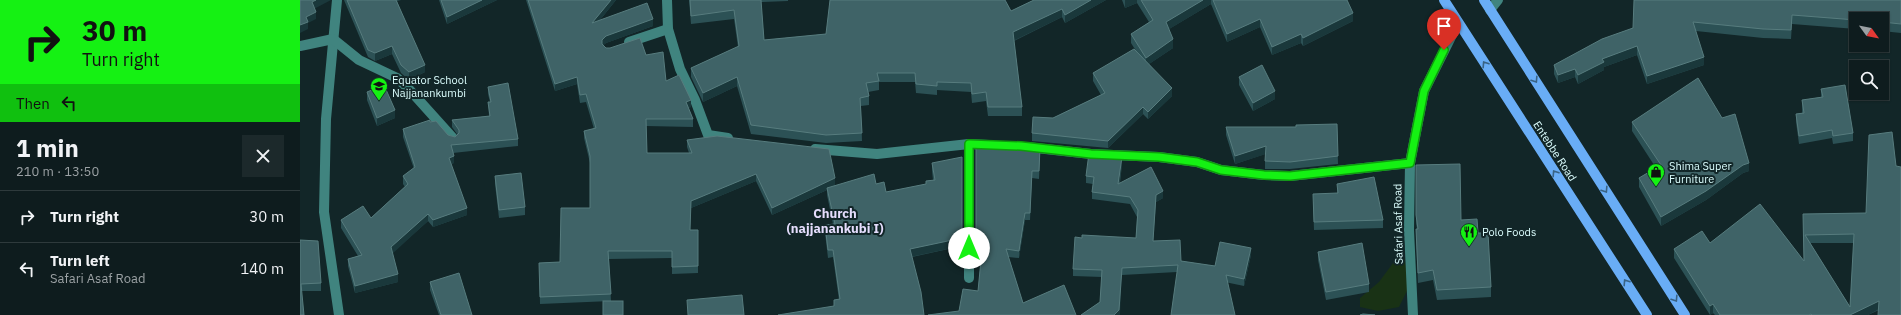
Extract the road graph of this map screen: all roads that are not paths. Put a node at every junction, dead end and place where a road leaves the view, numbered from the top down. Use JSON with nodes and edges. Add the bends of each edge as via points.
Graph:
{"nodes":[{"id":1,"x":337,"y":0,"type":"edge"},
{"id":2,"x":667,"y":0,"type":"edge"},
{"id":3,"x":1444,"y":0,"type":"edge"},
{"id":4,"x":1484,"y":0,"type":"edge"},
{"id":5,"x":1498,"y":0,"type":"edge"},
{"id":6,"x":1490,"y":10,"type":"junction"},
{"id":7,"x":1458,"y":23,"type":"junction"},
{"id":8,"x":668,"y":29,"type":"junction"},
{"id":9,"x":333,"y":39,"type":"junction"},
{"id":10,"x":300,"y":46,"type":"edge"},
{"id":11,"x":616,"y":46,"type":"edge"},
{"id":12,"x":454,"y":138,"type":"edge"},
{"id":13,"x":737,"y":139,"type":"edge"},
{"id":14,"x":969,"y":144,"type":"junction"},
{"id":15,"x":999,"y":146,"type":"edge"},
{"id":16,"x":1014,"y":146,"type":"edge"},
{"id":17,"x":804,"y":147,"type":"edge"},
{"id":18,"x":1410,"y":163,"type":"junction"},
{"id":19,"x":969,"y":278,"type":"dead end"},
{"id":20,"x":340,"y":315,"type":"edge"},
{"id":21,"x":1413,"y":315,"type":"edge"},
{"id":22,"x":1647,"y":315,"type":"edge"},
{"id":23,"x":1685,"y":315,"type":"edge"}],
"edges":[{"from":1,"to":9,"type":"street"},
{"from":2,"to":8,"type":"street"},
{"from":3,"to":7,"type":"main road","name":"Entebbe Road"},
{"from":4,"to":6,"type":"main road","name":"Entebbe Road"},
{"from":5,"to":6,"type":"street"},
{"from":6,"to":23,"type":"main road","name":"Entebbe Road","one_way":true},
{"from":7,"to":18,"type":"street","name":"Safari Asaf Road","via":[[1424,91]]},
{"from":22,"to":7,"type":"main road","name":"Entebbe Road","one_way":true},
{"from":8,"to":11,"type":"street"},
{"from":8,"to":13,"type":"street","via":[[680,69],[708,135]]},
{"from":9,"to":10,"type":"street"},
{"from":9,"to":12,"type":"street","via":[[359,60],[398,78]]},
{"from":9,"to":20,"type":"street","via":[[326,119],[324,212]]},
{"from":14,"to":15,"type":"street"},
{"from":14,"to":17,"type":"street","via":[[877,154]]},
{"from":14,"to":19,"type":"street"},
{"from":16,"to":18,"type":"street","via":[[1091,154],[1159,157],[1197,162],[1221,170],[1264,175],[1290,176]]},
{"from":18,"to":21,"type":"street","name":"Safari Asaf Road","via":[[1408,230]]}]}
